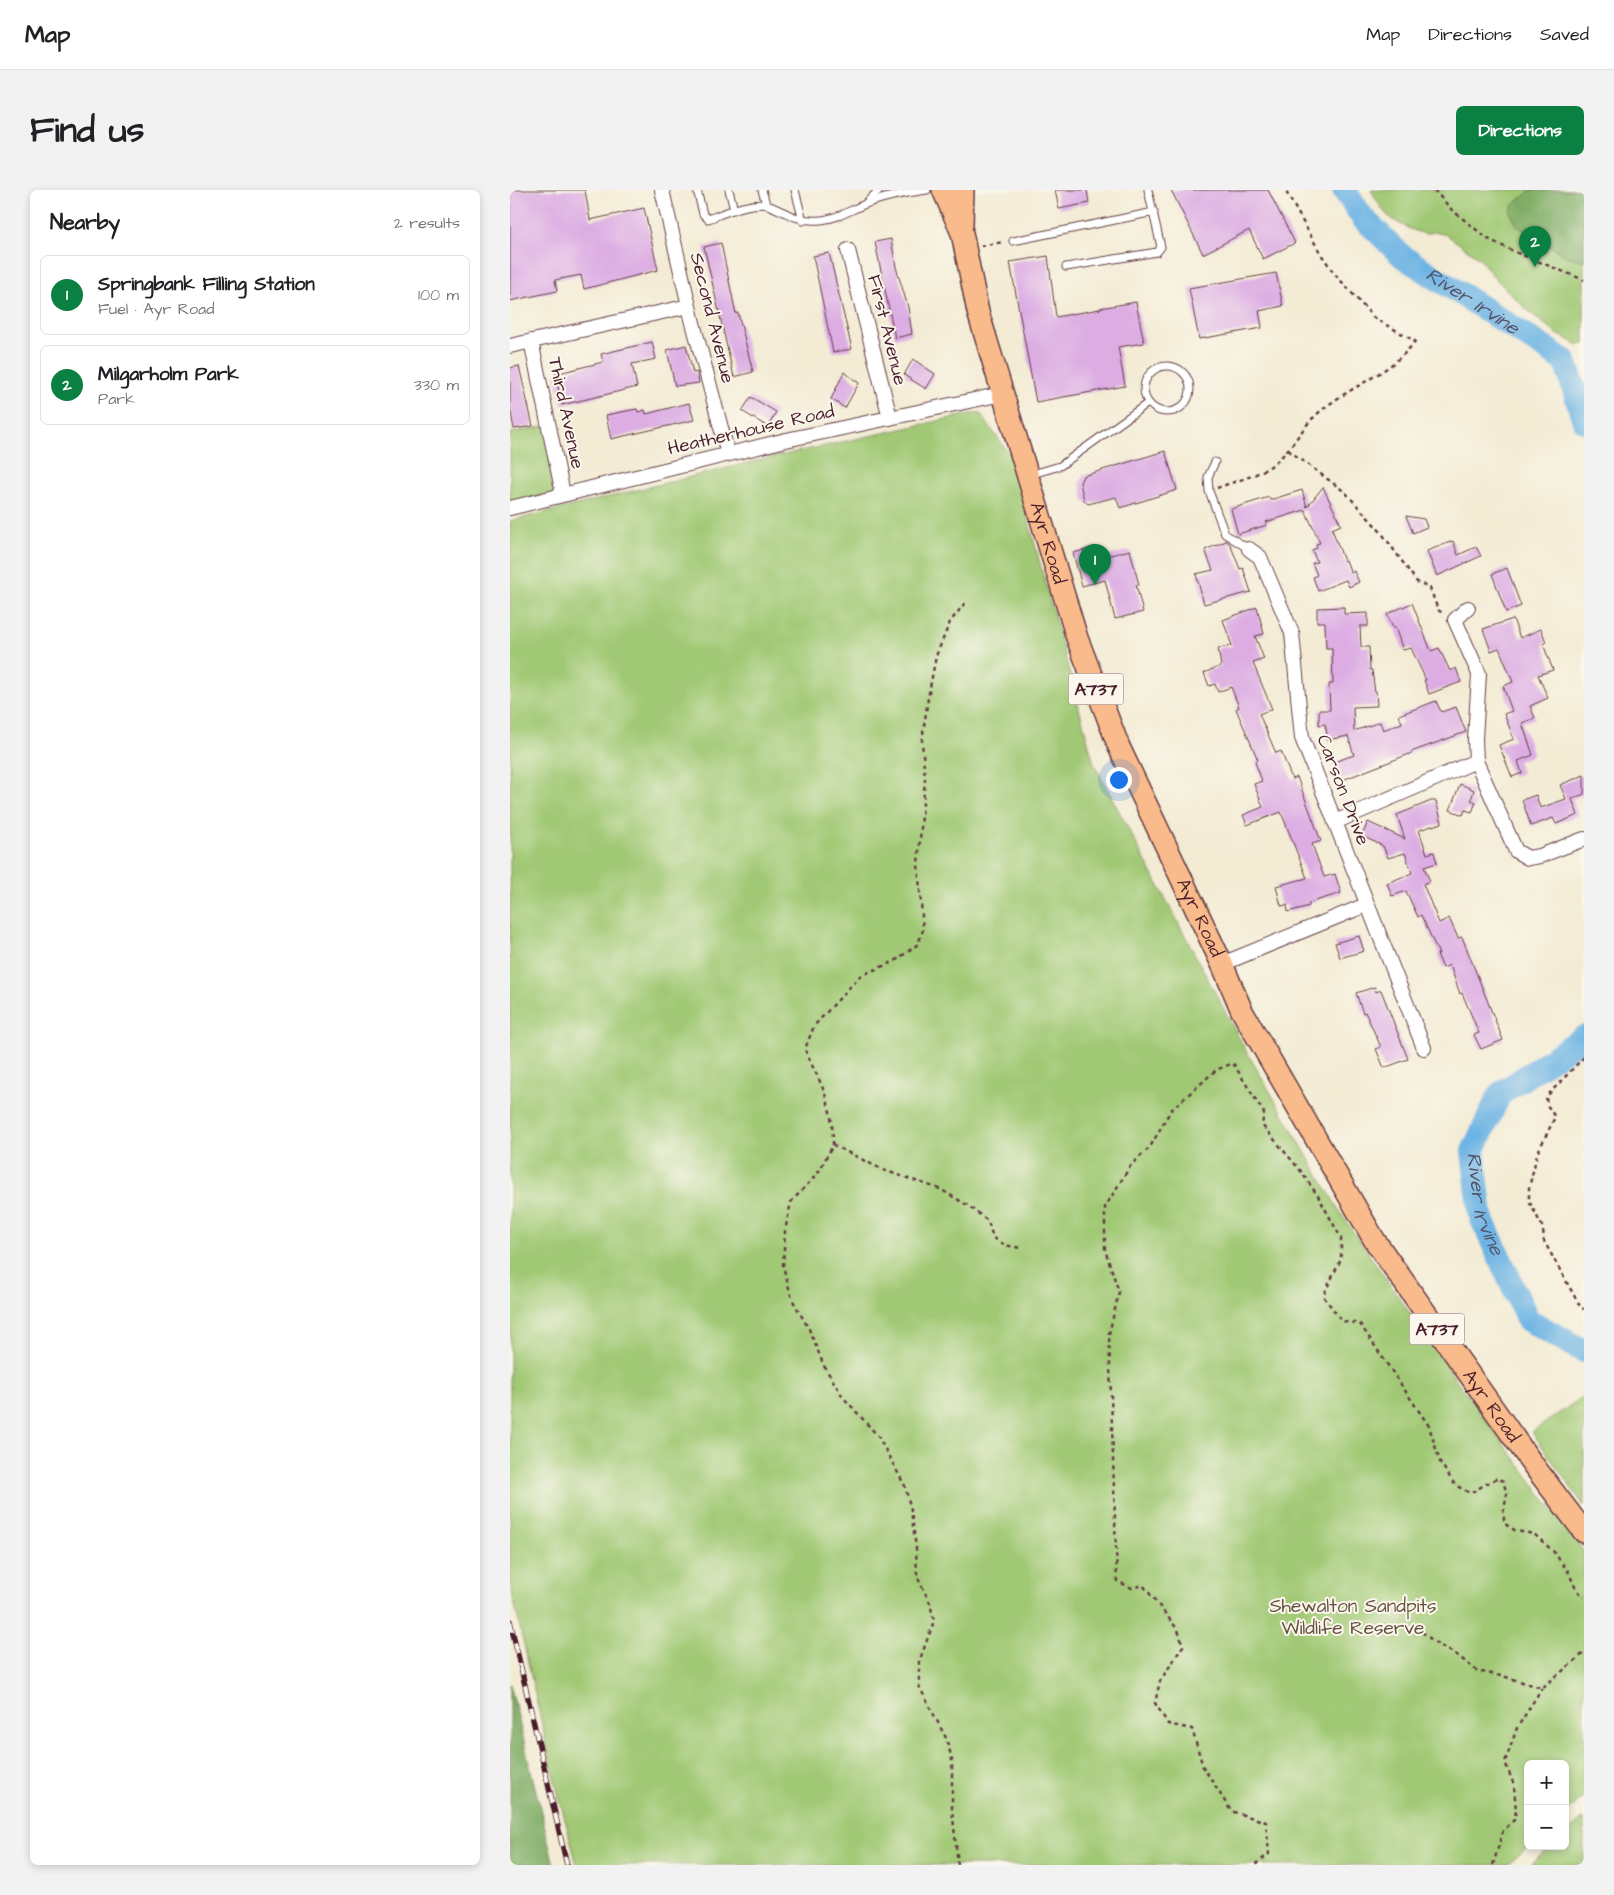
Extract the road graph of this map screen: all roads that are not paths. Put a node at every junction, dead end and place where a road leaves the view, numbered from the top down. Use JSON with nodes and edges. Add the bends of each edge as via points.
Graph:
{"nodes":[{"id":1,"x":662,"y":190,"type":"edge"},
{"id":2,"x":697,"y":190,"type":"edge"},
{"id":3,"x":729,"y":190,"type":"edge"},
{"id":4,"x":762,"y":190,"type":"edge"},
{"id":5,"x":795,"y":190,"type":"edge"},
{"id":6,"x":879,"y":190,"type":"edge"},
{"id":7,"x":926,"y":190,"type":"edge"},
{"id":8,"x":943,"y":190,"type":"edge"},
{"id":9,"x":963,"y":190,"type":"edge"},
{"id":10,"x":1148,"y":190,"type":"edge"},
{"id":11,"x":766,"y":204,"type":"junction"},
{"id":12,"x":865,"y":204,"type":"junction"},
{"id":13,"x":734,"y":210,"type":"junction"},
{"id":14,"x":1154,"y":212,"type":"junction"},
{"id":15,"x":803,"y":220,"type":"junction"},
{"id":16,"x":963,"y":241,"type":"junction"},
{"id":17,"x":1013,"y":241,"type":"road end"},
{"id":18,"x":848,"y":250,"type":"dead end"},
{"id":19,"x":1066,"y":267,"type":"dead end"},
{"id":20,"x":689,"y":306,"type":"junction"},
{"id":21,"x":531,"y":341,"type":"junction"},
{"id":22,"x":510,"y":346,"type":"edge"},
{"id":23,"x":1002,"y":394,"type":"junction"},
{"id":24,"x":1148,"y":402,"type":"junction"},
{"id":25,"x":890,"y":418,"type":"junction"},
{"id":26,"x":728,"y":454,"type":"junction"},
{"id":27,"x":1215,"y":462,"type":"dead end"},
{"id":28,"x":1026,"y":476,"type":"junction"},
{"id":29,"x":563,"y":494,"type":"junction"},
{"id":30,"x":510,"y":508,"type":"edge"},
{"id":31,"x":1249,"y":548,"type":"joint"},
{"id":32,"x":1468,"y":608,"type":"dead end"},
{"id":33,"x":1476,"y":762,"type":"junction"},
{"id":34,"x":1335,"y":822,"type":"junction"},
{"id":35,"x":1584,"y":839,"type":"edge"},
{"id":36,"x":1366,"y":905,"type":"junction"},
{"id":37,"x":1222,"y":964,"type":"junction"},
{"id":38,"x":1424,"y":1048,"type":"dead end"},
{"id":39,"x":1584,"y":1532,"type":"edge"}],
"edges":[{"from":1,"to":20,"type":"street","name":"Second Avenue"},
{"from":2,"to":13,"type":"lane","via":[[703,214],[708,218]]},
{"from":3,"to":13,"type":"lane"},
{"from":4,"to":11,"type":"lane"},
{"from":5,"to":15,"type":"lane"},
{"from":6,"to":12,"type":"lane"},
{"from":7,"to":12,"type":"lane"},
{"from":8,"to":16,"type":"main road","name":"Ayr Road","number":"A737"},
{"from":9,"to":16,"type":"main road","name":"Ayr Road","number":"A737"},
{"from":10,"to":14,"type":"lane"},
{"from":11,"to":13,"type":"lane"},
{"from":11,"to":15,"type":"lane"},
{"from":12,"to":15,"type":"lane","via":[[841,216]]},
{"from":14,"to":17,"type":"lane"},
{"from":14,"to":19,"type":"lane","via":[[1161,247],[1157,252]]},
{"from":16,"to":23,"type":"main road","name":"Ayr Road","number":"A737","via":[[978,312]]},
{"from":18,"to":25,"type":"street","name":"First Avenue"},
{"from":20,"to":21,"type":"street"},
{"from":20,"to":26,"type":"street","name":"Second Avenue"},
{"from":21,"to":22,"type":"street"},
{"from":21,"to":29,"type":"street","name":"Third Avenue"},
{"from":23,"to":25,"type":"street","name":"Heatherhouse Road"},
{"from":23,"to":28,"type":"main road","name":"Ayr Road","number":"A737"},
{"from":24,"to":24,"type":"lane","via":[[1144,388],[1156,369],[1171,367],[1184,374],[1190,388],[1181,408],[1160,411]]},
{"from":24,"to":28,"type":"lane","via":[[1060,466]]},
{"from":25,"to":26,"type":"street","name":"Heatherhouse Road"},
{"from":26,"to":29,"type":"street","name":"Heatherhouse Road"},
{"from":27,"to":31,"type":"lane","via":[[1208,477],[1209,491],[1225,534]]},
{"from":28,"to":37,"type":"main road","name":"Ayr Road","number":"A737","via":[[1077,638],[1119,747]]},
{"from":29,"to":30,"type":"street","name":"Heatherhouse Road"},
{"from":31,"to":34,"type":"street","name":"Carson Drive","via":[[1260,557],[1292,633],[1302,738]]},
{"from":32,"to":33,"type":"street","via":[[1455,620],[1479,674]]},
{"from":33,"to":34,"type":"street"},
{"from":33,"to":35,"type":"street","via":[[1516,850],[1528,858]]},
{"from":34,"to":36,"type":"street","name":"Carson Drive"},
{"from":36,"to":37,"type":"street"},
{"from":36,"to":38,"type":"street","name":"Carson Drive"},
{"from":37,"to":39,"type":"main road","name":"Ayr Road","number":"A737","via":[[1242,1011],[1375,1241]]}]}
